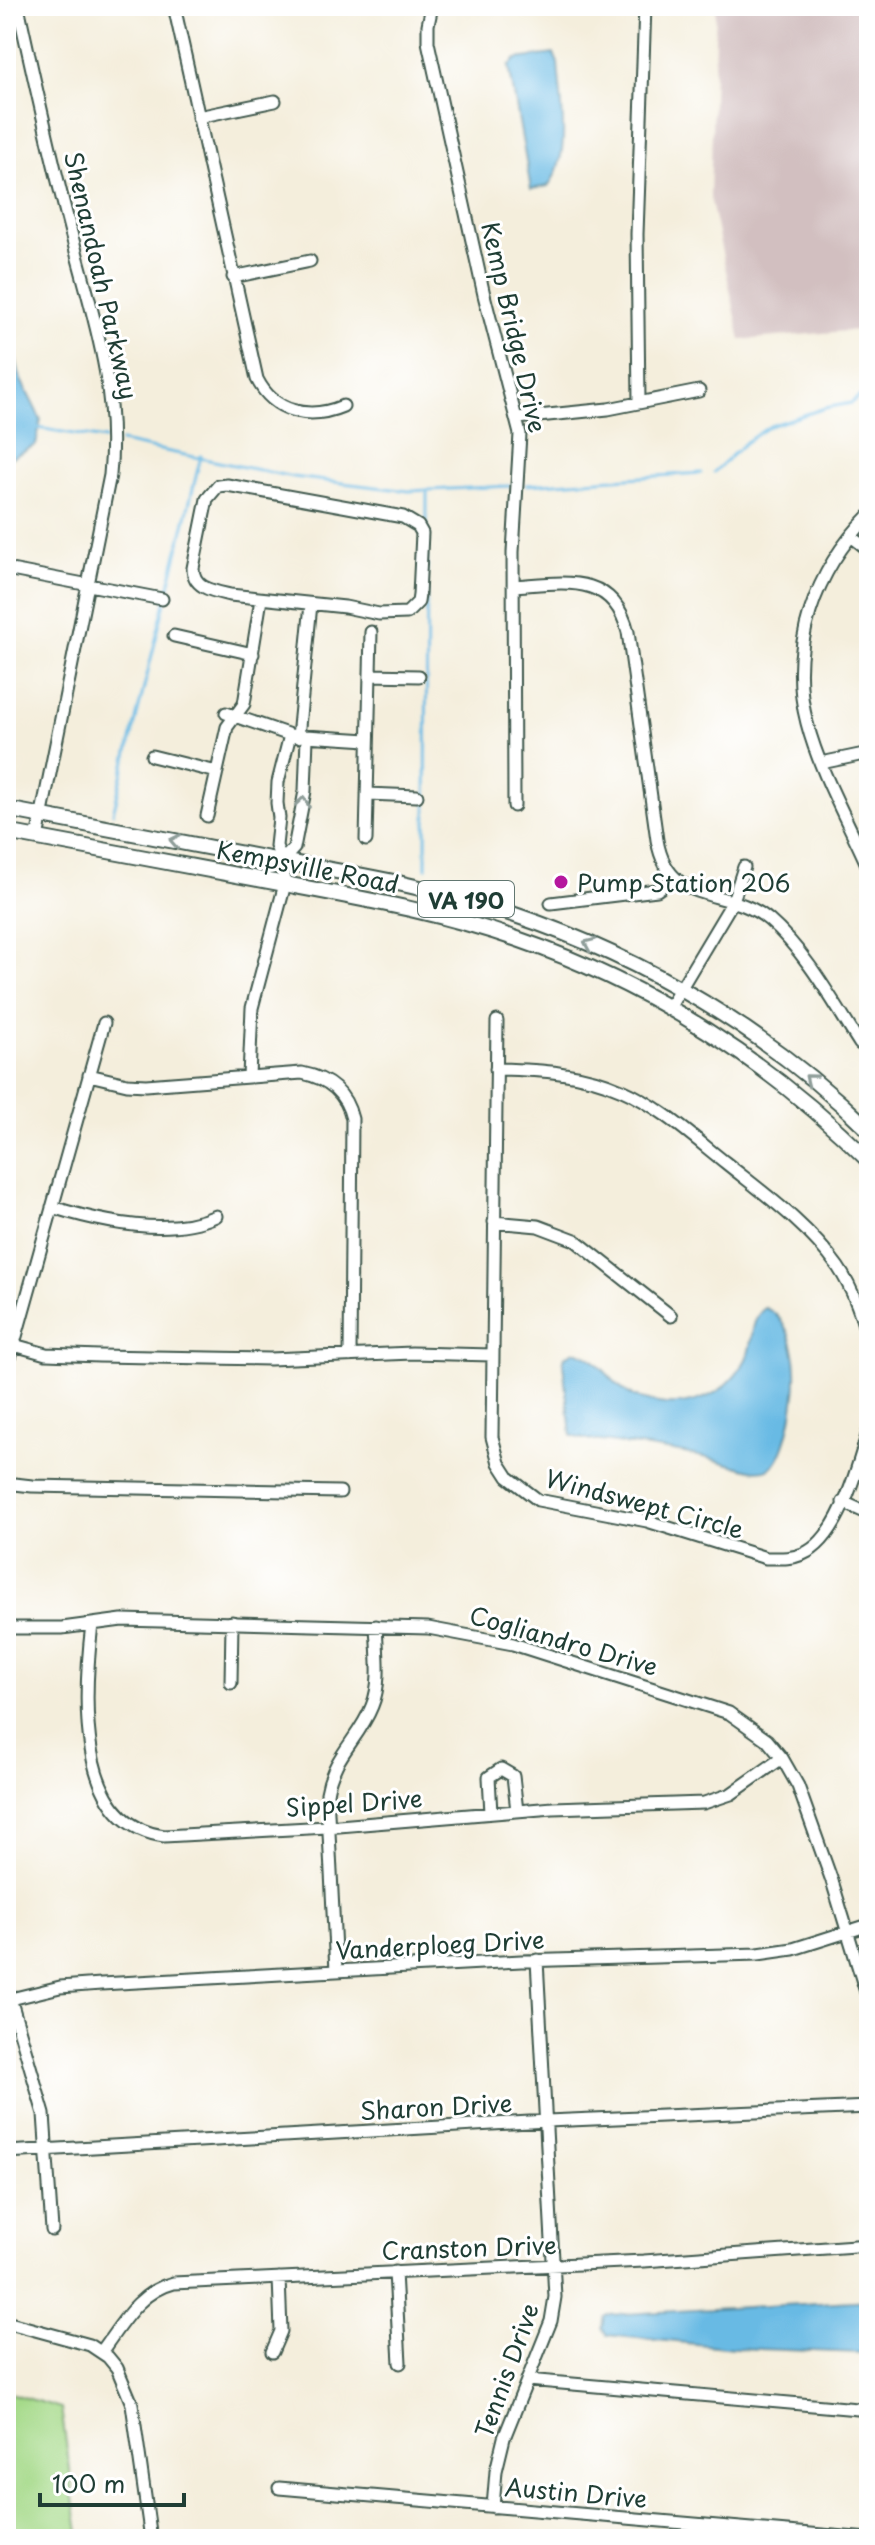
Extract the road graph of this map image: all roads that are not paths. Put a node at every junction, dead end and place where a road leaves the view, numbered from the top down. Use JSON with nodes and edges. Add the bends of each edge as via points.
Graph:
{"nodes":[{"id":1,"x":18,"y":6,"type":"edge"},
{"id":2,"x":174,"y":6,"type":"edge"},
{"id":3,"x":432,"y":6,"type":"edge"},
{"id":4,"x":645,"y":6,"type":"edge"},
{"id":5,"x":275,"y":101,"type":"dead end"},
{"id":6,"x":198,"y":117,"type":"junction"},
{"id":7,"x":310,"y":261,"type":"dead end"},
{"id":8,"x":233,"y":277,"type":"junction"},
{"id":9,"x":699,"y":391,"type":"dead end"},
{"id":10,"x":639,"y":401,"type":"junction"},
{"id":11,"x":343,"y":406,"type":"dead end"},
{"id":12,"x":518,"y":418,"type":"junction"},
{"id":13,"x":869,"y":517,"type":"edge"},
{"id":14,"x":851,"y":536,"type":"junction"},
{"id":15,"x":869,"y":550,"type":"edge"},
{"id":16,"x":6,"y":569,"type":"edge"},
{"id":17,"x":87,"y":586,"type":"junction"},
{"id":18,"x":513,"y":586,"type":"junction"},
{"id":19,"x":162,"y":599,"type":"dead end"},
{"id":20,"x":261,"y":599,"type":"junction"},
{"id":21,"x":311,"y":604,"type":"junction"},
{"id":22,"x":371,"y":632,"type":"dead end"},
{"id":23,"x":174,"y":636,"type":"dead end"},
{"id":24,"x":253,"y":654,"type":"junction"},
{"id":25,"x":370,"y":675,"type":"junction"},
{"id":26,"x":419,"y":676,"type":"dead end"},
{"id":27,"x":231,"y":716,"type":"junction"},
{"id":28,"x":298,"y":737,"type":"junction"},
{"id":29,"x":368,"y":740,"type":"junction"},
{"id":30,"x":869,"y":753,"type":"edge"},
{"id":31,"x":152,"y":756,"type":"dead end"},
{"id":32,"x":821,"y":763,"type":"junction"},
{"id":33,"x":217,"y":772,"type":"junction"},
{"id":34,"x":367,"y":794,"type":"junction"},
{"id":35,"x":417,"y":796,"type":"dead end"},
{"id":36,"x":514,"y":806,"type":"dead end"},
{"id":37,"x":6,"y":809,"type":"edge"},
{"id":38,"x":42,"y":816,"type":"junction"},
{"id":39,"x":207,"y":816,"type":"dead end"},
{"id":40,"x":6,"y":832,"type":"edge"},
{"id":41,"x":37,"y":838,"type":"junction"},
{"id":42,"x":366,"y":840,"type":"dead end"},
{"id":43,"x":282,"y":861,"type":"junction"},
{"id":44,"x":744,"y":867,"type":"dead end"},
{"id":45,"x":869,"y":869,"type":"edge"},
{"id":46,"x":674,"y":878,"type":"junction"},
{"id":47,"x":285,"y":884,"type":"junction"},
{"id":48,"x":733,"y":901,"type":"junction"},
{"id":49,"x":551,"y":903,"type":"dead end"},
{"id":50,"x":681,"y":990,"type":"junction"},
{"id":51,"x":669,"y":1008,"type":"junction"},
{"id":52,"x":497,"y":1021,"type":"dead end"},
{"id":53,"x":104,"y":1023,"type":"dead end"},
{"id":54,"x":860,"y":1044,"type":"dead end"},
{"id":55,"x":496,"y":1069,"type":"junction"},
{"id":56,"x":89,"y":1075,"type":"junction"},
{"id":57,"x":249,"y":1076,"type":"junction"},
{"id":58,"x":869,"y":1130,"type":"edge"},
{"id":59,"x":869,"y":1161,"type":"edge"},
{"id":60,"x":52,"y":1207,"type":"junction"},
{"id":61,"x":216,"y":1216,"type":"dead end"},
{"id":62,"x":494,"y":1222,"type":"junction"},
{"id":63,"x":671,"y":1316,"type":"dead end"},
{"id":64,"x":14,"y":1345,"type":"junction"},
{"id":65,"x":869,"y":1346,"type":"edge"},
{"id":66,"x":492,"y":1355,"type":"junction"},
{"id":67,"x":350,"y":1356,"type":"junction"},
{"id":68,"x":6,"y":1372,"type":"edge"},
{"id":69,"x":869,"y":1429,"type":"edge"},
{"id":70,"x":6,"y":1483,"type":"edge"},
{"id":71,"x":340,"y":1492,"type":"dead end"},
{"id":72,"x":843,"y":1502,"type":"junction"},
{"id":73,"x":869,"y":1514,"type":"edge"},
{"id":74,"x":232,"y":1622,"type":"junction"},
{"id":75,"x":92,"y":1624,"type":"junction"},
{"id":76,"x":376,"y":1626,"type":"junction"},
{"id":77,"x":6,"y":1628,"type":"edge"},
{"id":78,"x":231,"y":1683,"type":"dead end"},
{"id":79,"x":782,"y":1758,"type":"junction"},
{"id":80,"x":517,"y":1811,"type":"junction"},
{"id":81,"x":491,"y":1813,"type":"junction"},
{"id":82,"x":327,"y":1827,"type":"junction"},
{"id":83,"x":869,"y":1925,"type":"edge"},
{"id":84,"x":847,"y":1932,"type":"junction"},
{"id":85,"x":537,"y":1960,"type":"junction"},
{"id":86,"x":336,"y":1971,"type":"junction"},
{"id":87,"x":6,"y":1984,"type":"edge"},
{"id":88,"x":11,"y":1999,"type":"junction"},
{"id":89,"x":869,"y":2002,"type":"edge"},
{"id":90,"x":869,"y":2107,"type":"edge"},
{"id":91,"x":547,"y":2121,"type":"junction"},
{"id":92,"x":47,"y":2150,"type":"junction"},
{"id":93,"x":6,"y":2152,"type":"edge"},
{"id":94,"x":52,"y":2230,"type":"dead end"},
{"id":95,"x":869,"y":2245,"type":"edge"},
{"id":96,"x":554,"y":2266,"type":"junction"},
{"id":97,"x":395,"y":2272,"type":"junction"},
{"id":98,"x":279,"y":2278,"type":"junction"},
{"id":99,"x":6,"y":2322,"type":"edge"},
{"id":100,"x":101,"y":2352,"type":"junction"},
{"id":101,"x":272,"y":2352,"type":"dead end"},
{"id":102,"x":400,"y":2363,"type":"dead end"},
{"id":103,"x":527,"y":2380,"type":"junction"},
{"id":104,"x":869,"y":2410,"type":"edge"},
{"id":105,"x":279,"y":2488,"type":"dead end"},
{"id":106,"x":493,"y":2507,"type":"junction"},
{"id":107,"x":151,"y":2539,"type":"edge"},
{"id":108,"x":869,"y":2539,"type":"edge"}],
"edges":[{"from":1,"to":17,"type":"street","name":"Shenandoah Parkway","via":[[110,390],[110,475]]},
{"from":2,"to":6,"type":"street"},
{"from":3,"to":12,"type":"street","name":"Kemp Bridge Drive","via":[[428,42],[484,295]]},
{"from":4,"to":10,"type":"street","via":[[637,234]]},
{"from":5,"to":6,"type":"street"},
{"from":6,"to":8,"type":"street"},
{"from":7,"to":8,"type":"street"},
{"from":8,"to":11,"type":"street","via":[[253,368],[269,398],[305,413]]},
{"from":9,"to":10,"type":"street"},
{"from":10,"to":12,"type":"street"},
{"from":12,"to":18,"type":"street","name":"Kemp Bridge Drive"},
{"from":13,"to":14,"type":"street"},
{"from":14,"to":15,"type":"street"},
{"from":14,"to":32,"type":"street","via":[[824,575],[803,644],[801,690]]},
{"from":16,"to":17,"type":"street"},
{"from":17,"to":19,"type":"street"},
{"from":17,"to":38,"type":"street","name":"Shenandoah Parkway"},
{"from":18,"to":36,"type":"street","name":"Kemp Bridge Drive"},
{"from":18,"to":46,"type":"street","via":[[585,585],[604,592],[620,608],[628,632],[659,853]]},
{"from":20,"to":21,"type":"street"},
{"from":20,"to":21,"type":"street","via":[[212,591],[193,576],[207,499],[218,486],[403,517],[418,526],[422,564],[413,608],[400,615]]},
{"from":20,"to":24,"type":"street"},
{"from":21,"to":28,"type":"street"},
{"from":22,"to":25,"type":"street"},
{"from":23,"to":24,"type":"street"},
{"from":24,"to":27,"type":"street","via":[[244,704]]},
{"from":25,"to":26,"type":"street"},
{"from":25,"to":29,"type":"street"},
{"from":27,"to":28,"type":"street"},
{"from":27,"to":33,"type":"street"},
{"from":28,"to":29,"type":"street"},
{"from":28,"to":43,"type":"street","via":[[278,792],[276,846]]},
{"from":43,"to":28,"type":"street","one_way":true,"via":[[294,848],[305,791]]},
{"from":29,"to":34,"type":"street"},
{"from":30,"to":32,"type":"street"},
{"from":31,"to":33,"type":"street"},
{"from":32,"to":45,"type":"street"},
{"from":33,"to":39,"type":"street"},
{"from":34,"to":35,"type":"street"},
{"from":34,"to":42,"type":"street"},
{"from":37,"to":38,"type":"main road","name":"Kempsville Road","number":"VA 190"},
{"from":38,"to":41,"type":"street","name":"Shenandoah Parkway"},
{"from":43,"to":38,"type":"main road","name":"Kempsville Road","number":"VA 190","one_way":true},
{"from":40,"to":41,"type":"main road","name":"Kempsville Road","number":"VA 190"},
{"from":41,"to":47,"type":"main road","name":"Kempsville Road","number":"VA 190"},
{"from":43,"to":47,"type":"street"},
{"from":50,"to":43,"type":"main road","name":"Kempsville Road","number":"VA 190","one_way":true,"via":[[614,954],[515,914],[420,888]]},
{"from":44,"to":48,"type":"street"},
{"from":46,"to":48,"type":"street","via":[[696,891]]},
{"from":46,"to":49,"type":"street","via":[[657,890]]},
{"from":47,"to":51,"type":"main road","name":"Kempsville Road","number":"VA 190","via":[[489,929],[587,966]]},
{"from":47,"to":57,"type":"street","via":[[252,1008]]},
{"from":48,"to":50,"type":"street"},
{"from":48,"to":54,"type":"street","via":[[768,919],[803,958]]},
{"from":50,"to":51,"type":"street"},
{"from":58,"to":50,"type":"main road","name":"Kempsville Road","number":"VA 190","one_way":true,"via":[[779,1054]]},
{"from":51,"to":59,"type":"main road","name":"Kempsville Road","number":"VA 190","via":[[769,1074]]},
{"from":52,"to":55,"type":"street","name":"Windswept Circle"},
{"from":53,"to":56,"type":"street"},
{"from":55,"to":62,"type":"street","name":"Windswept Circle"},
{"from":55,"to":65,"type":"street","via":[[591,1079],[641,1099],[680,1126],[802,1225],[838,1268],[854,1297]]},
{"from":56,"to":57,"type":"street","via":[[146,1085]]},
{"from":56,"to":60,"type":"street"},
{"from":57,"to":67,"type":"street","via":[[315,1076],[340,1092],[350,1110]]},
{"from":60,"to":61,"type":"street","via":[[132,1224],[176,1226]]},
{"from":60,"to":64,"type":"street"},
{"from":62,"to":63,"type":"street","via":[[538,1226],[575,1240]]},
{"from":62,"to":66,"type":"street","name":"Windswept Circle"},
{"from":64,"to":67,"type":"street","via":[[46,1354]]},
{"from":64,"to":68,"type":"street"},
{"from":66,"to":67,"type":"street"},
{"from":66,"to":72,"type":"street","name":"Windswept Circle","via":[[495,1450],[508,1477],[538,1500],[647,1521],[766,1558],[787,1559],[821,1542]]},
{"from":69,"to":72,"type":"street","name":"Windswept Circle"},
{"from":70,"to":71,"type":"street"},
{"from":72,"to":73,"type":"street"},
{"from":74,"to":75,"type":"street","name":"Cogliandro Drive"},
{"from":74,"to":76,"type":"street","name":"Cogliandro Drive"},
{"from":74,"to":78,"type":"street"},
{"from":75,"to":77,"type":"street","name":"Cogliandro Drive"},
{"from":75,"to":82,"type":"street","name":"Sippel Drive","via":[[87,1703],[91,1744],[108,1801],[126,1823],[164,1836]]},
{"from":76,"to":79,"type":"street","name":"Cogliandro Drive","via":[[485,1637],[704,1703],[756,1730]]},
{"from":76,"to":82,"type":"street","via":[[374,1703],[334,1765]]},
{"from":79,"to":80,"type":"street","name":"Sippel Drive","via":[[731,1794],[704,1803]]},
{"from":79,"to":84,"type":"street","name":"Cogliandro Drive","via":[[810,1817]]},
{"from":80,"to":81,"type":"street","name":"Sippel Drive"},
{"from":80,"to":81,"type":"street","via":[[513,1776],[501,1769],[489,1777]]},
{"from":81,"to":82,"type":"street","name":"Sippel Drive"},
{"from":82,"to":86,"type":"street"},
{"from":83,"to":84,"type":"street","name":"Vanderploeg Drive"},
{"from":84,"to":85,"type":"street","name":"Vanderploeg Drive","via":[[768,1953]]},
{"from":84,"to":89,"type":"street","name":"Cogliandro Drive"},
{"from":85,"to":86,"type":"street","name":"Vanderploeg Drive"},
{"from":85,"to":91,"type":"street","name":"Tennis Drive"},
{"from":86,"to":88,"type":"street","name":"Vanderploeg Drive","via":[[60,1987]]},
{"from":87,"to":88,"type":"street"},
{"from":88,"to":92,"type":"street","via":[[41,2102]]},
{"from":90,"to":91,"type":"street","name":"Sharon Drive"},
{"from":91,"to":92,"type":"street","name":"Sharon Drive"},
{"from":91,"to":96,"type":"street","name":"Tennis Drive"},
{"from":92,"to":93,"type":"street","name":"Sharon Drive"},
{"from":92,"to":94,"type":"street"},
{"from":95,"to":96,"type":"street","name":"Cranston Drive"},
{"from":96,"to":97,"type":"street","name":"Cranston Drive"},
{"from":96,"to":103,"type":"street","name":"Tennis Drive","via":[[554,2307]]},
{"from":97,"to":98,"type":"street","name":"Cranston Drive"},
{"from":97,"to":102,"type":"street"},
{"from":98,"to":100,"type":"street","name":"Cranston Drive","via":[[162,2286],[139,2301]]},
{"from":98,"to":101,"type":"street","via":[[281,2331]]},
{"from":99,"to":100,"type":"street","via":[[80,2341]]},
{"from":100,"to":107,"type":"street","via":[[117,2368],[132,2404]]},
{"from":103,"to":104,"type":"street"},
{"from":103,"to":106,"type":"street","name":"Tennis Drive","via":[[498,2458]]},
{"from":105,"to":106,"type":"street","name":"Austin Drive"},
{"from":106,"to":108,"type":"street","name":"Austin Drive"}]}
